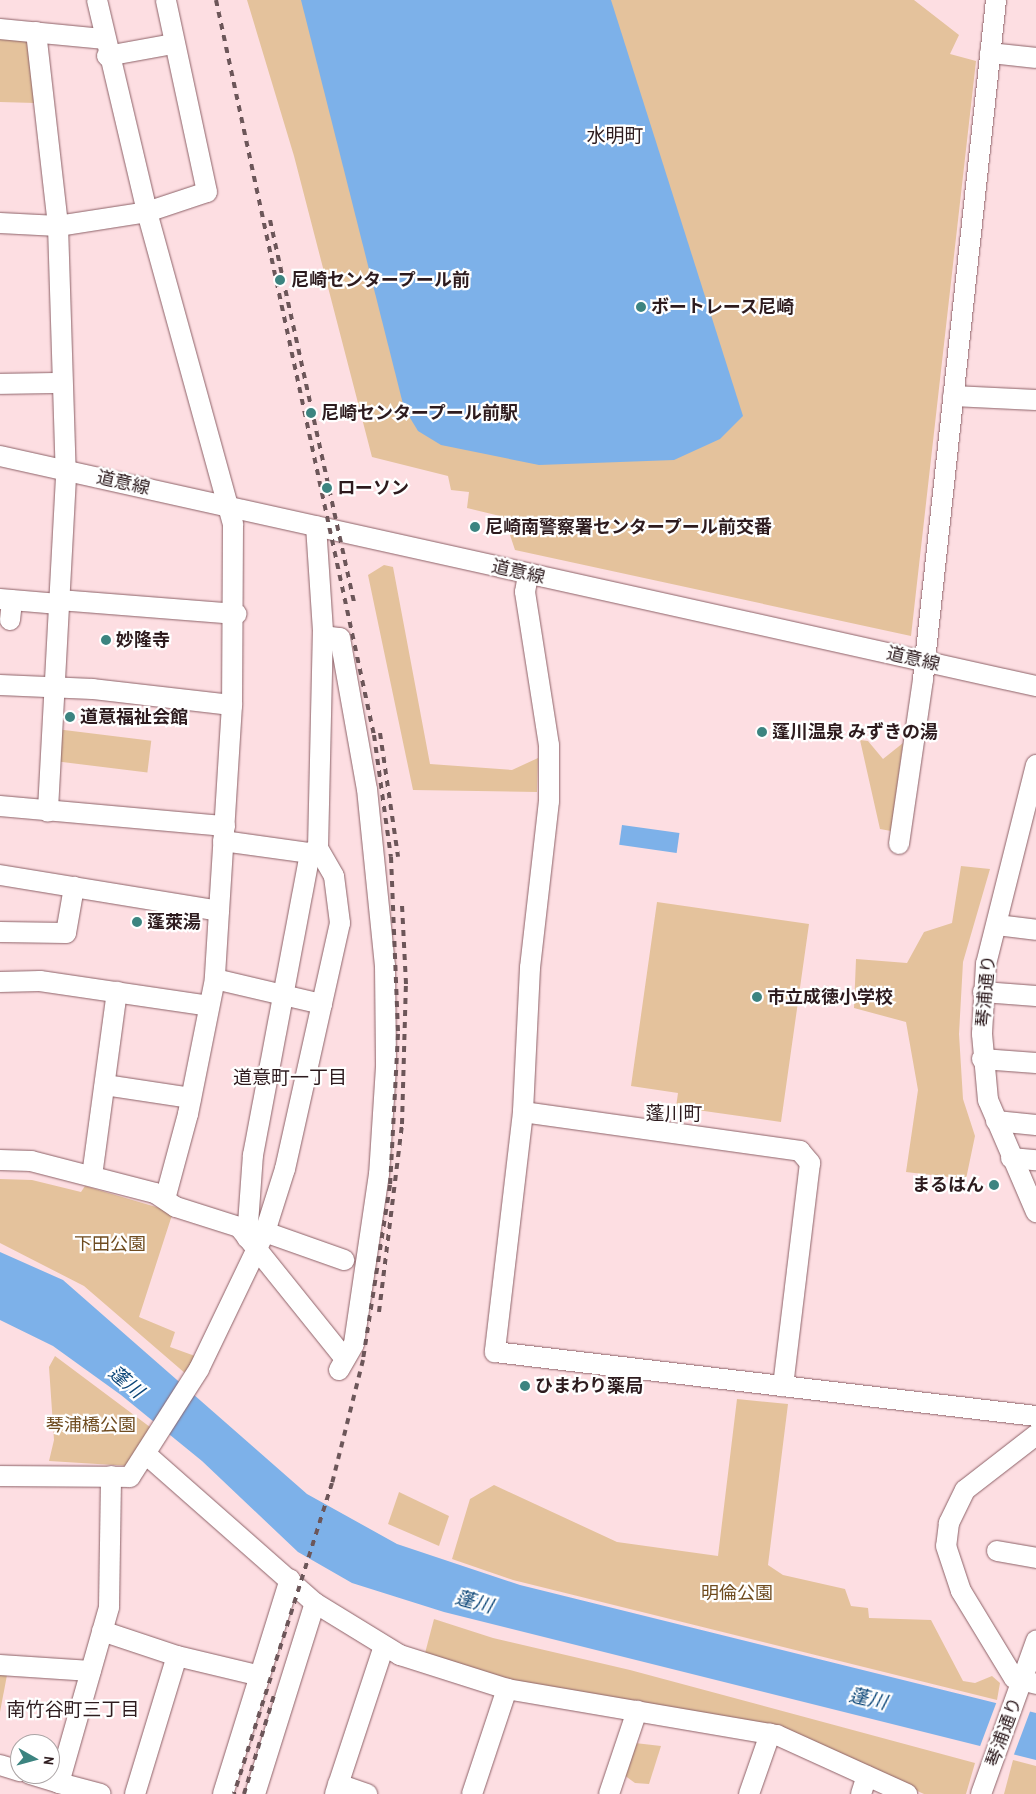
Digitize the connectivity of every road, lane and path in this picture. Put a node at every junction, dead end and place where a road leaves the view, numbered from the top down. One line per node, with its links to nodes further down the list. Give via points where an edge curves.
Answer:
1 (97, 0): 7 (street)
2 (166, 0): 6 (street)
3 (996, 0): 8 (street)
4 (0, 29): 5 (street)
5 (36, 32): 7 (street); 12 (street)
6 (174, 44): 7 (street); 10 (street, via 207,192)
7 (105, 48): 10 (street)
8 (990, 53): 9 (street); 15 (street)
9 (1036, 58)
10 (147, 212): 12 (street); 19 (street)
11 (0, 223): 12 (street)
12 (58, 226): 13 (street)
13 (60, 383): 14 (street); 18 (street)
14 (0, 384)
15 (953, 396): 16 (street); 27 (street)
16 (1036, 400)
17 (0, 456): 18 (street, 道意線)
18 (63, 470): 19 (street, 道意線); 23 (street)
19 (228, 508): 20 (street, 道意線); 24 (street)
20 (316, 526): 21 (street, 道意線); 26 (street)
21 (528, 575): 27 (street, 道意線); 57 (street, via 525,592 549,746 549,801 530,968)
22 (6, 599): 23 (street); 25 (street)
23 (59, 602): 24 (street); 30 (street)
24 (236, 614): 31 (street)
25 (10, 620)
26 (323, 636): 38 (street); 66 (street, via 340,638 368,788 385,966 386,1067 379,1174 354,1344 342,1365)
27 (924, 662): 29 (street, 道意線); 37 (street)
28 (0, 685): 30 (street)
29 (1036, 686)
30 (54, 687): 31 (street); 34 (street)
31 (232, 705): 36 (street)
32 (1036, 765): 35 (street, 琴浦通り)
33 (0, 806): 34 (street)
34 (48, 812): 36 (street)
35 (1029, 831): 42 (street, 琴浦通り)
36 (224, 834): 38 (street); 41 (street)
37 (899, 844)
38 (314, 851): 49 (street); 51 (street, via 334,876 340,923)
39 (0, 875): 40 (street)
40 (74, 887): 41 (street); 44 (street, via 66,933)
41 (219, 910): 45 (street)
42 (996, 925): 43 (street); 48 (street, 琴浦通り)
43 (1036, 930)
44 (0, 932)
45 (215, 979): 49 (street); 52 (street)
46 (0, 982): 47 (street, via 40,980)
47 (117, 992): 52 (street); 55 (street)
48 (983, 992): 50 (street); 53 (street, 琴浦通り)
49 (285, 995): 51 (street); 66 (street, via 253,1155)
50 (1036, 996)
51 (322, 1004): 66 (street, via 285,1169)
52 (209, 1006): 56 (street)
53 (982, 1059): 54 (street); 58 (street, 琴浦通り)
54 (1036, 1063)
55 (105, 1085): 56 (street); 63 (street)
56 (191, 1098): 64 (street)
57 (523, 1112): 68 (street, via 800,1151 810,1163); 68 (street, via 495,1352)
58 (996, 1121): 59 (street); 60 (street, 琴浦通り)
59 (1036, 1125)
60 (1012, 1158): 62 (street); 65 (street, 琴浦通り)
61 (0, 1160): 63 (street, via 31,1161)
62 (1036, 1160)
63 (92, 1176): 64 (street)
64 (165, 1199): 66 (street, via 176,1207 239,1227)
65 (1036, 1212)
66 (255, 1240): 67 (street); 71 (street, via 218,1333)
67 (344, 1260)
68 (783, 1386): 69 (street)
69 (1036, 1416)
70 (1036, 1435): 85 (street, via 965,1490 949,1523 946,1546 961,1591 1014,1678)
71 (147, 1455): 73 (street, via 130,1477); 76 (street)
72 (0, 1476): 73 (street)
73 (111, 1476): 78 (street, via 109,1607)
74 (996, 1551): 75 (street)
75 (1036, 1558)
76 (290, 1579): 77 (street); 84 (street)
77 (315, 1603): 80 (street); 96 (street)
78 (102, 1631): 81 (street); 83 (street)
79 (1036, 1640): 85 (street, 琴浦通り)
80 (384, 1646): 86 (street, via 444,1670); 92 (street)
81 (177, 1656): 84 (street); 94 (street)
82 (0, 1664): 83 (street)
83 (91, 1671): 89 (street)
84 (260, 1676): 95 (street)
85 (1026, 1686): 102 (street, 琴浦通り)
86 (507, 1689): 87 (street); 98 (street)
87 (637, 1711): 88 (street); 99 (street)
88 (770, 1734): 91 (street); 100 (street)
89 (60, 1779)
90 (60, 1782): 93 (street)
91 (864, 1785): 101 (street)
92 (336, 1789): 97 (street)
93 (101, 1794)
94 (135, 1794)
95 (222, 1794)
96 (256, 1794)
97 (367, 1794)
98 (472, 1794)
99 (609, 1794)
100 (749, 1794)
101 (907, 1794)
102 (981, 1794)

